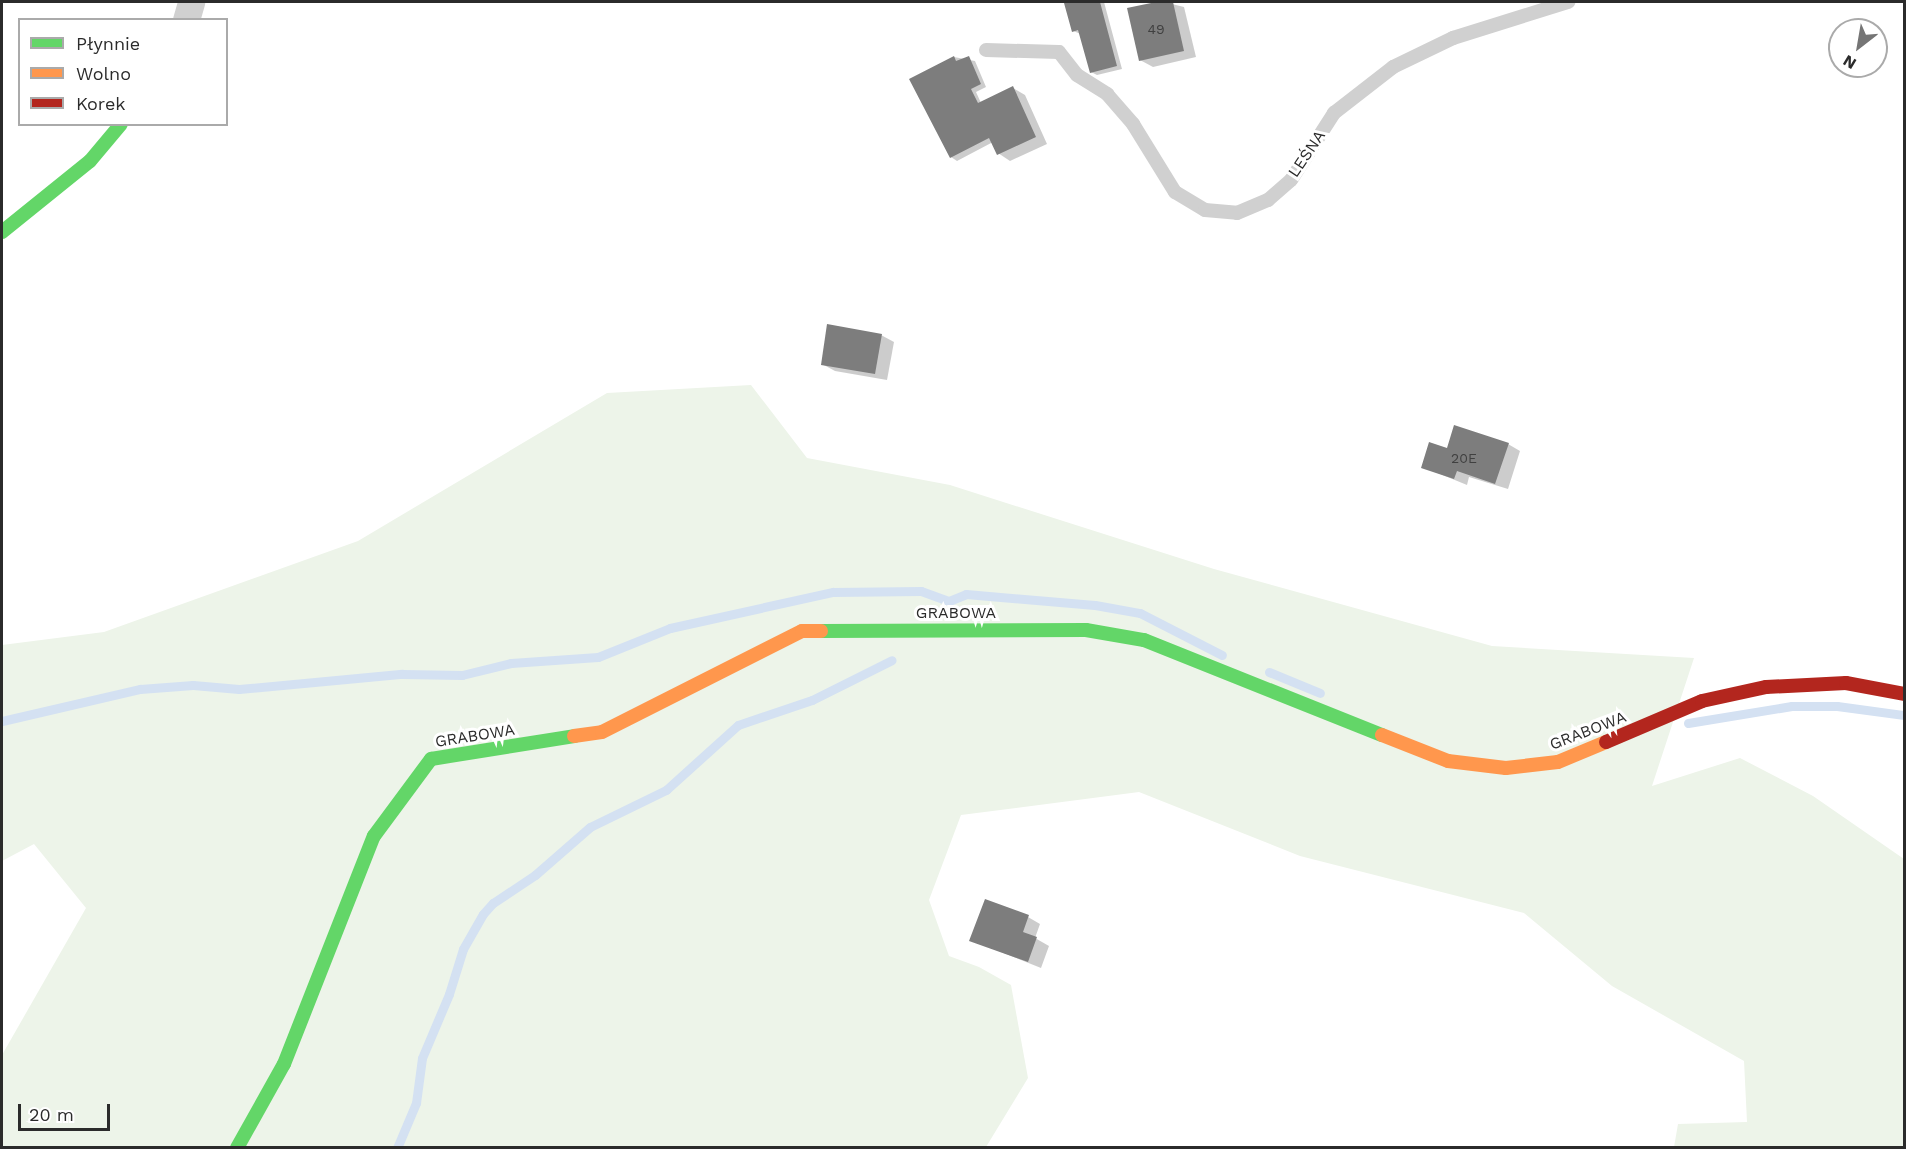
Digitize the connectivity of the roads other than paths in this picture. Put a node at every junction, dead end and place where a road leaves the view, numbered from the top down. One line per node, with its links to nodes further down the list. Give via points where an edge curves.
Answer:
1 (191, 2): 3 (street)
2 (1568, 2): 4 (lane, LEŚNA, via 1453,38 1393,67 1334,112 1291,180 1268,200 1237,213 1205,210 1175,192 1133,124 1107,94 1077,75 1059,52)
3 (187, 18)
4 (986, 50)
5 (119, 126): 6 (street, via 90,161)
6 (2, 232)
7 (1905, 694): 8 (street, GRABOWA, via 1846,683 1766,687 1702,702 1558,762 1506,768 1448,761 1144,640 1086,630 802,631 602,732 431,759 374,836 284,1064)
8 (237, 1148)

